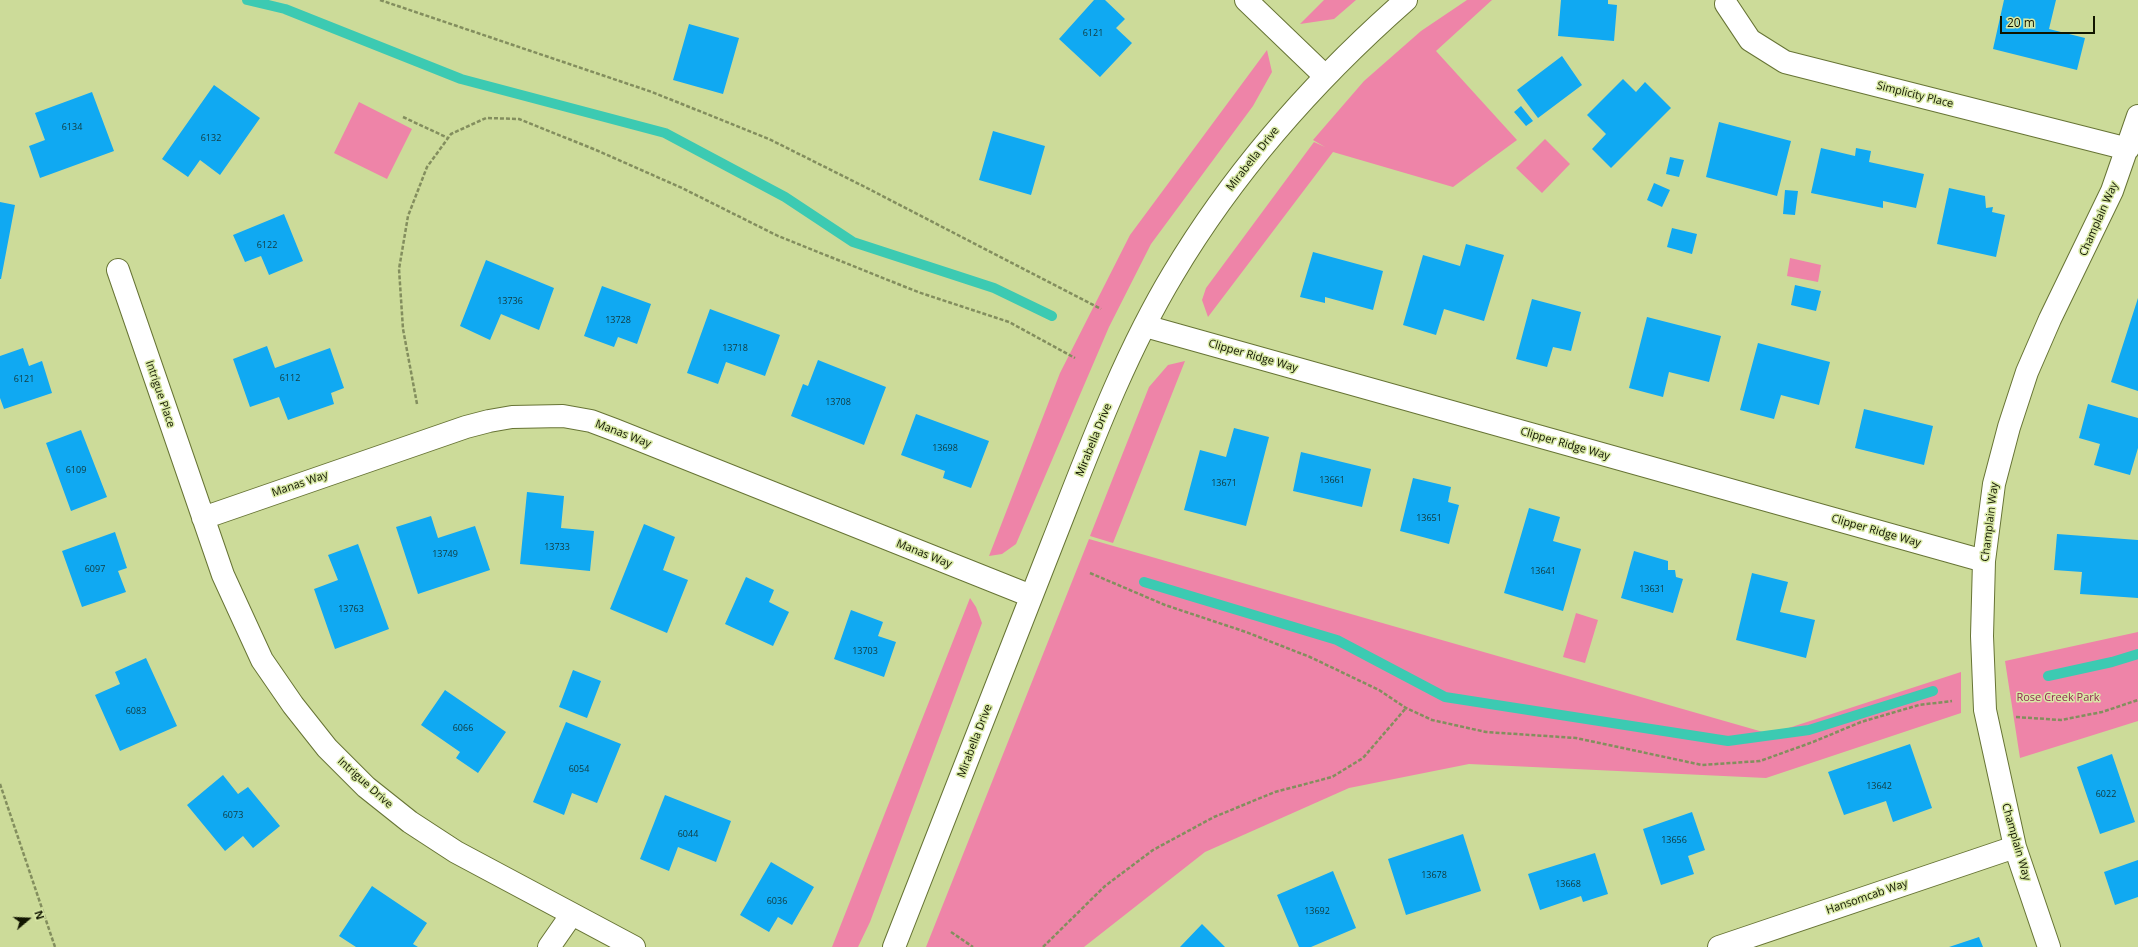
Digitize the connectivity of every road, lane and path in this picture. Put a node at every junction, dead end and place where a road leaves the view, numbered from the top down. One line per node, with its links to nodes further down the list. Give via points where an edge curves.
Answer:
1 (380, 0): 11 (path, via 652,92 769,139)
2 (1246, 0): 5 (street)
3 (1406, 0): 5 (street, Mirabella Drive)
4 (1726, 4): 9 (street, Simplicity Place, via 1750,40 1785,62)
5 (1325, 76): 12 (street, Mirabella Drive, via 1232,185 1171,276)
6 (2138, 116): 9 (street, Champlain Way)
7 (403, 117): 8 (path)
8 (448, 138): 13 (path, via 451,134 486,118 519,119 682,188 778,236 918,292 1009,322); 14 (path, via 427,167 408,216 399,269 403,329)
9 (2128, 149): 16 (street, Champlain Way, via 2112,191 2027,372 1994,484)
10 (118, 270): 15 (street, Intrigue Place)
11 (1101, 309)
12 (1145, 326): 16 (street, Clipper Ridge Way); 18 (street, Mirabella Drive, via 1117,381)
13 (1075, 358)
14 (417, 404)
15 (202, 518): 18 (street, Manas Way, via 466,427 512,417 563,416 591,421 615,430); 25 (street, Intrigue Drive, via 223,575 262,660 327,748 366,787 410,822 456,852)
16 (1984, 561): 24 (street, Champlain Way, via 1982,636 1986,710)
17 (1090, 573): 21 (path, via 1165,605 1310,657 1379,690)
18 (1031, 596): 30 (street, Mirabella Drive)
19 (2138, 700): 22 (path, via 2102,712 2060,720)
20 (1952, 701): 21 (path, via 1919,705 1861,722 1760,761 1702,765 1576,738 1486,732 1432,720)
21 (1406, 708): 32 (path, via 1362,758 1332,777 1275,792 1214,817 1153,850 1105,886)
22 (2011, 717)
23 (0, 784): 27 (path)
24 (2015, 847): 33 (street, Hansomcab Way); 34 (street, Champlain Way)
25 (572, 914): 28 (street); 29 (street, Intrigue Drive)
26 (951, 932): 31 (path)
27 (55, 947)
28 (549, 947)
29 (634, 947)
30 (894, 947)
31 (973, 947)
32 (1043, 947)
33 (1718, 947)
34 (2049, 947)

